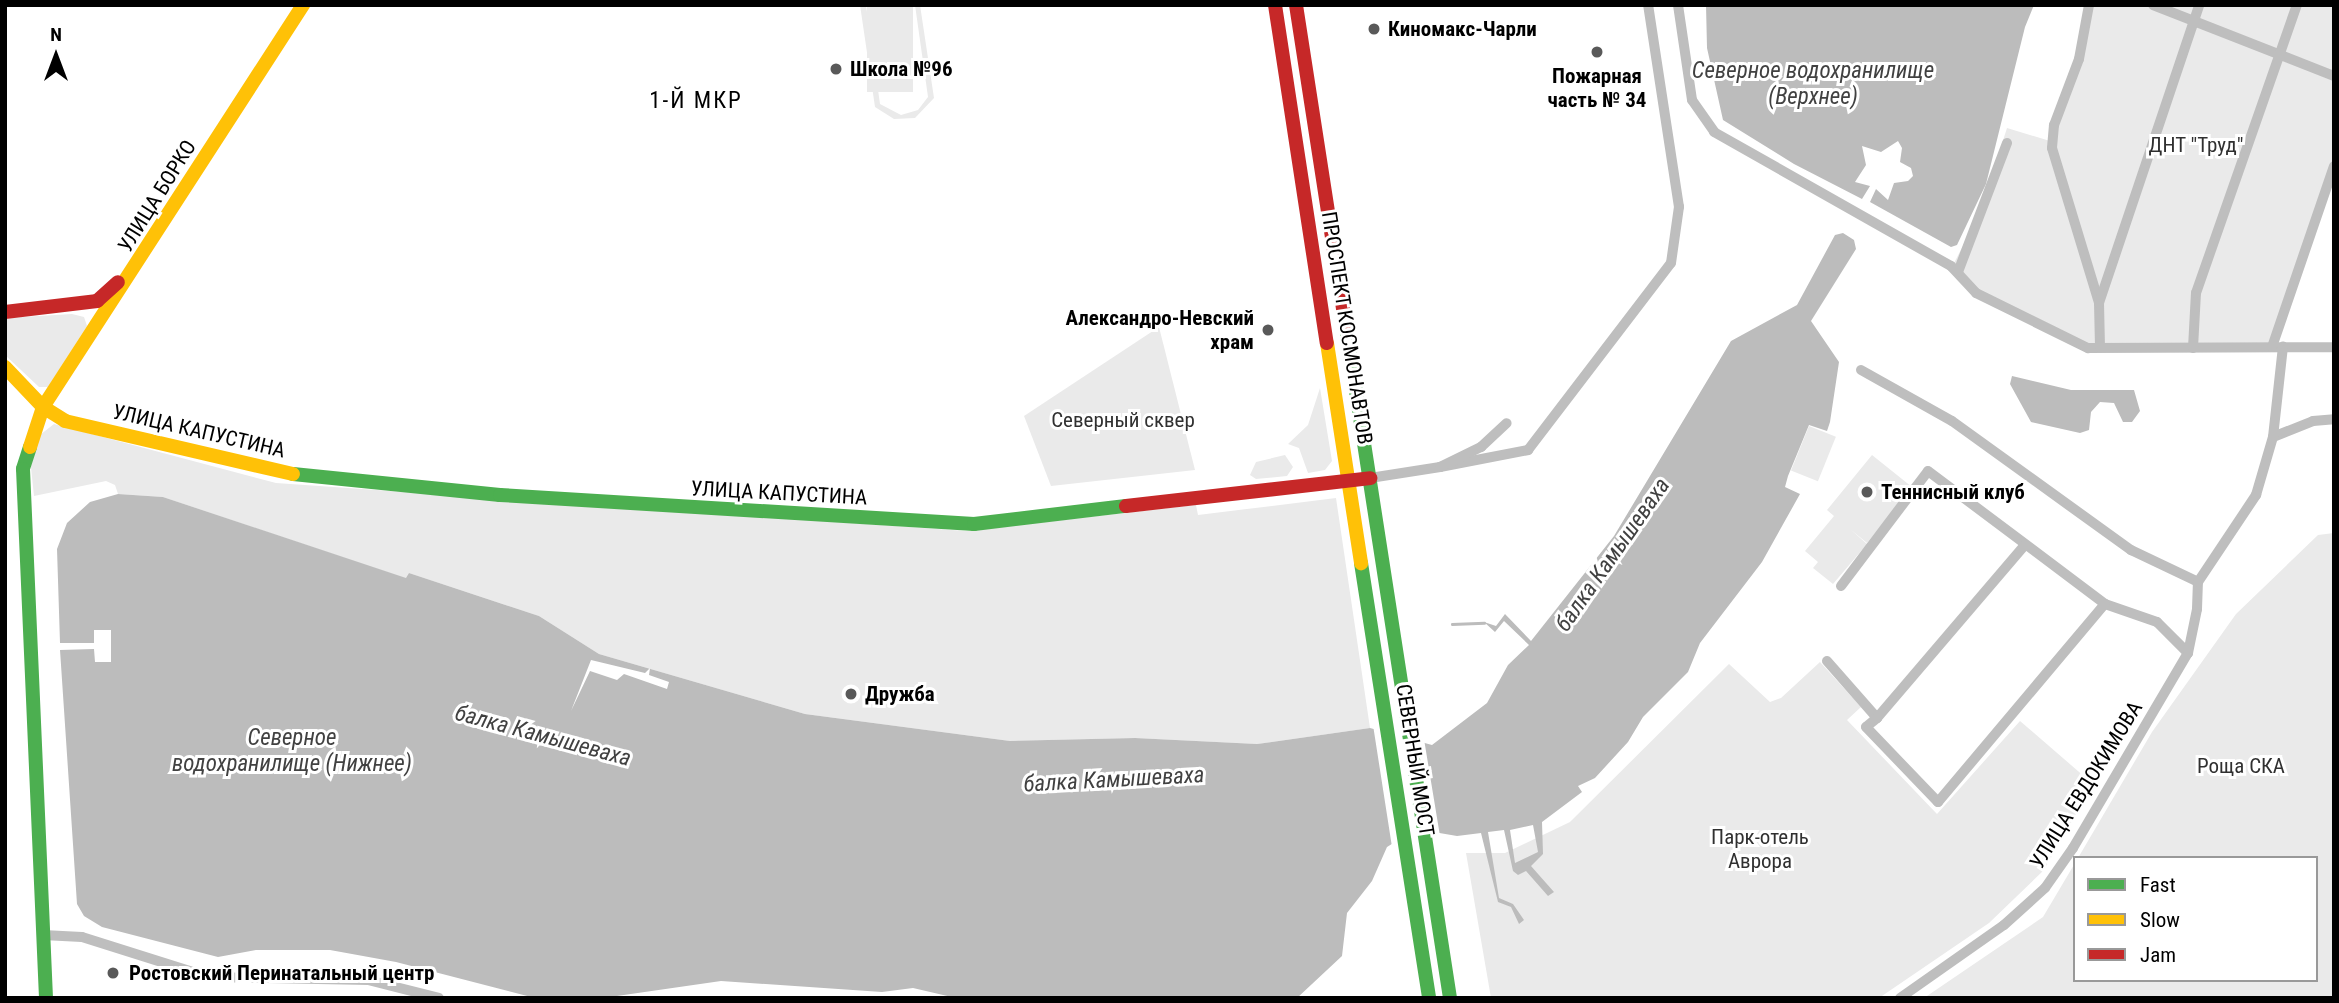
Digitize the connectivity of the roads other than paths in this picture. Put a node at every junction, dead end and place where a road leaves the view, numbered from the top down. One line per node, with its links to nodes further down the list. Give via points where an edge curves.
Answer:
1 (295, 5): 18 (main road, УЛИЦА БОРКО, via 111,290 97,301)
2 (303, 5): 20 (main road, УЛИЦА БОРКО)
3 (1275, 5): 35 (main road, ПРОСПЕКТ КОСМОНАВТОВ)
4 (1296, 5): 34 (main road, ПРОСПЕКТ КОСМОНАВТОВ)
5 (1648, 5): 33 (street, via 1679,208 1671,263 1528,450)
6 (1678, 5): 16 (street, via 1692,100 1714,132)
7 (2089, 5): 17 (street, via 2079,59 2054,125 2052,148)
8 (2153, 5): 11 (street)
9 (2199, 5): 11 (street)
10 (2297, 5): 12 (street)
11 (2194, 20): 12 (street); 17 (street)
12 (2279, 54): 13 (street); 24 (street, via 2196,293)
13 (2334, 76)
14 (2007, 143): 16 (street)
15 (2334, 166): 22 (street, УЛИЦА ЕВДОКИМОВА)
16 (1958, 272): 21 (street, via 1976,293 2088,348)
17 (2099, 303): 21 (street)
18 (74, 305): 19 (main road); 20 (main road, via 90,315)
19 (5, 312)
20 (94, 331): 27 (main road, УЛИЦА БОРКО)
21 (2100, 347): 24 (street)
22 (2278, 347): 23 (street); 24 (street); 32 (street, УЛИЦА ЕВДОКИМОВА)
23 (2334, 347)
24 (2193, 348)
25 (5, 367): 28 (main road, УЛИЦА КАПУСТИНА)
26 (1861, 370): 37 (street, via 1952,421 2131,550)
27 (58, 389): 28 (main road, УЛИЦА БОРКО); 30 (main road, via 56,407)
28 (43, 407): 30 (main road, УЛИЦА КАПУСТИНА); 45 (main road, via 23,469 21,495)
29 (2334, 419): 32 (street, via 2312,421)
30 (65, 421): 35 (main road, УЛИЦА КАПУСТИНА, via 234,465 289,474 500,495 914,522 974,524)
31 (1507, 424): 33 (street, УЛИЦА КАПУСТИНА, via 1481,447)
32 (2273, 437): 37 (street, УЛИЦА ЕВДОКИМОВА, via 2256,495)
33 (1440, 467): 34 (street, УЛИЦА КАПУСТИНА)
34 (1370, 478): 35 (main road, УЛИЦА КАПУСТИНА); 41 (main road, ПРОСПЕКТ КОСМОНАВТОВ)
35 (1349, 480): 42 (main road, ПРОСПЕКТ КОСМОНАВТОВ)
36 (2024, 547): 38 (street, via 1928,471); 39 (street); 44 (street)
37 (2198, 582): 40 (street, УЛИЦА ЕВДОКИМОВА)
38 (1841, 586)
39 (2105, 604): 40 (street, via 2157,622); 44 (street, via 1938,802 1866,727)
40 (2188, 653): 50 (street, УЛИЦА ЕВДОКИМОВА, via 2045,888 2004,925)
41 (1398, 654): 49 (main road, СЕВЕРНЫЙ МОСТ)
42 (1377, 658): 48 (main road, СЕВЕРНЫЙ МОСТ)
43 (1827, 661): 44 (street)
44 (1877, 718)
45 (43, 935): 46 (main road); 47 (street, via 82,937 209,977 368,979)
46 (46, 998)
47 (439, 998)
48 (1429, 998)
49 (1450, 998)
50 (1900, 998)

